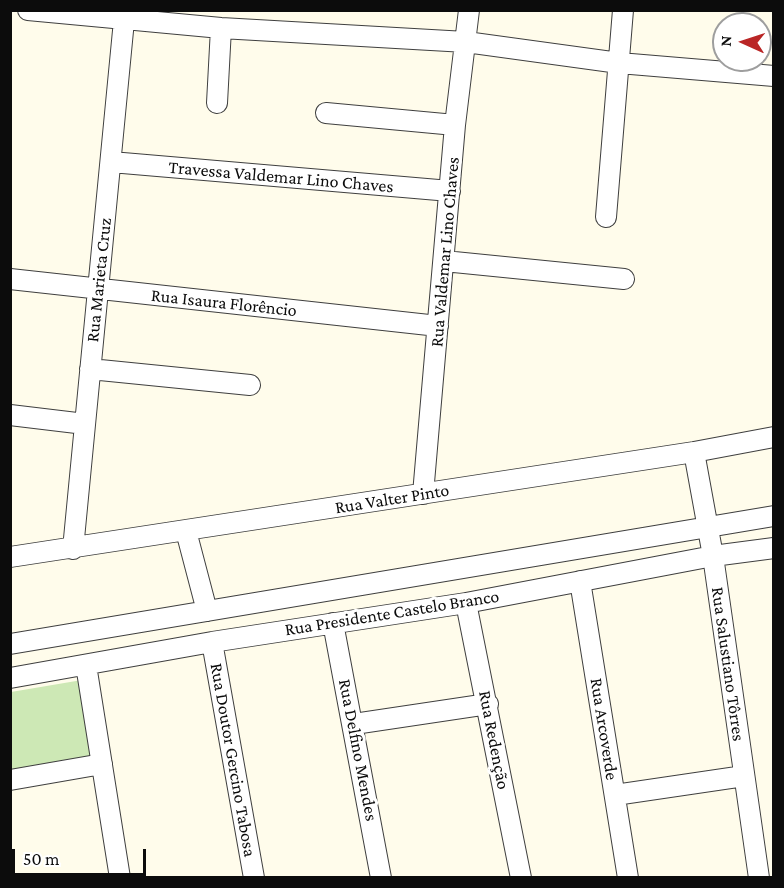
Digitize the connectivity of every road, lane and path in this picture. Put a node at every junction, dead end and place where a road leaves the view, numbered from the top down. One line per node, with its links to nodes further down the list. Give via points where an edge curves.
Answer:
1 (28, 10): 4 (street)
2 (469, 10): 6 (street, Rua Valdemar Lino Chaves)
3 (623, 10): 7 (street)
4 (124, 15): 5 (street); 12 (street, Rua Marieta Cruz)
5 (221, 28): 6 (street); 9 (street)
6 (466, 42): 7 (street); 11 (street, Rua Valdemar Lino Chaves)
7 (619, 63): 8 (street); 14 (street)
8 (774, 76)
9 (218, 103)
10 (326, 112): 11 (street)
11 (455, 124): 13 (street, Rua Valdemar Lino Chaves)
12 (111, 162): 13 (street, Travessa Valdemar Lino Chaves); 18 (street, Rua Marieta Cruz)
13 (450, 191): 15 (street, Rua Valdemar Lino Chaves)
14 (606, 217)
15 (444, 261): 17 (street); 19 (street, Rua Valdemar Lino Chaves)
16 (10, 279): 18 (street, Rua Isaura Florêncio)
17 (624, 279)
18 (97, 289): 19 (street, Rua Isaura Florêncio); 20 (street, Rua Marieta Cruz)
19 (438, 326): 26 (street, Rua Valdemar Lino Chaves)
20 (90, 369): 21 (street); 23 (street, Rua Marieta Cruz)
21 (250, 386)
22 (10, 415): 23 (street)
23 (85, 423): 31 (street, Rua Marieta Cruz)
24 (774, 437): 25 (street, Rua Valter Pinto)
25 (693, 452): 26 (street, Rua Valter Pinto); 28 (street, Rua Salustiano Tôrres)
26 (423, 494): 29 (street, Rua Valter Pinto)
27 (774, 516): 28 (street, Rua Presidente Castelo Branco)
28 (707, 527): 32 (street, Rua Salustiano Tôrres); 36 (street, Rua Presidente Castelo Branco)
29 (186, 531): 31 (street, Rua Valter Pinto); 36 (street)
30 (774, 548): 32 (street, Rua Presidente Castelo Branco)
31 (73, 549): 33 (street, Rua Valter Pinto)
32 (713, 556): 34 (street, Rua Presidente Castelo Branco); 47 (street, Rua Salustiano Tôrres)
33 (10, 558)
34 (580, 581): 35 (street, Rua Presidente Castelo Branco); 49 (street, Rua Arcoverde)
35 (466, 603): 38 (street, Rua Presidente Castelo Branco); 44 (street, Rua Redenção)
36 (207, 611): 37 (street, Rua Presidente Castelo Branco)
37 (146, 621): 40 (street, Rua Presidente Castelo Branco); 41 (street)
38 (333, 623): 39 (street, Rua Presidente Castelo Branco); 45 (street, Rua Delfino Mendes)
39 (212, 642): 41 (street, Rua Presidente Castelo Branco); 51 (street, Rua Doutor Gercino Tabosa)
40 (10, 644)
41 (151, 653): 42 (street, Rua Presidente Castelo Branco)
42 (86, 665): 43 (street, Rua Presidente Castelo Branco); 46 (street)
43 (10, 678)
44 (488, 704): 45 (street); 53 (street, Rua Redenção)
45 (354, 724): 52 (street, Rua Delfino Mendes)
46 (102, 764): 48 (street); 50 (street)
47 (744, 776): 49 (street); 55 (street, Rua Salustiano Tôrres)
48 (10, 780)
49 (615, 795): 54 (street, Rua Arcoverde)
50 (120, 878)
51 (254, 878)
52 (381, 878)
53 (521, 878)
54 (628, 878)
55 (759, 878)

